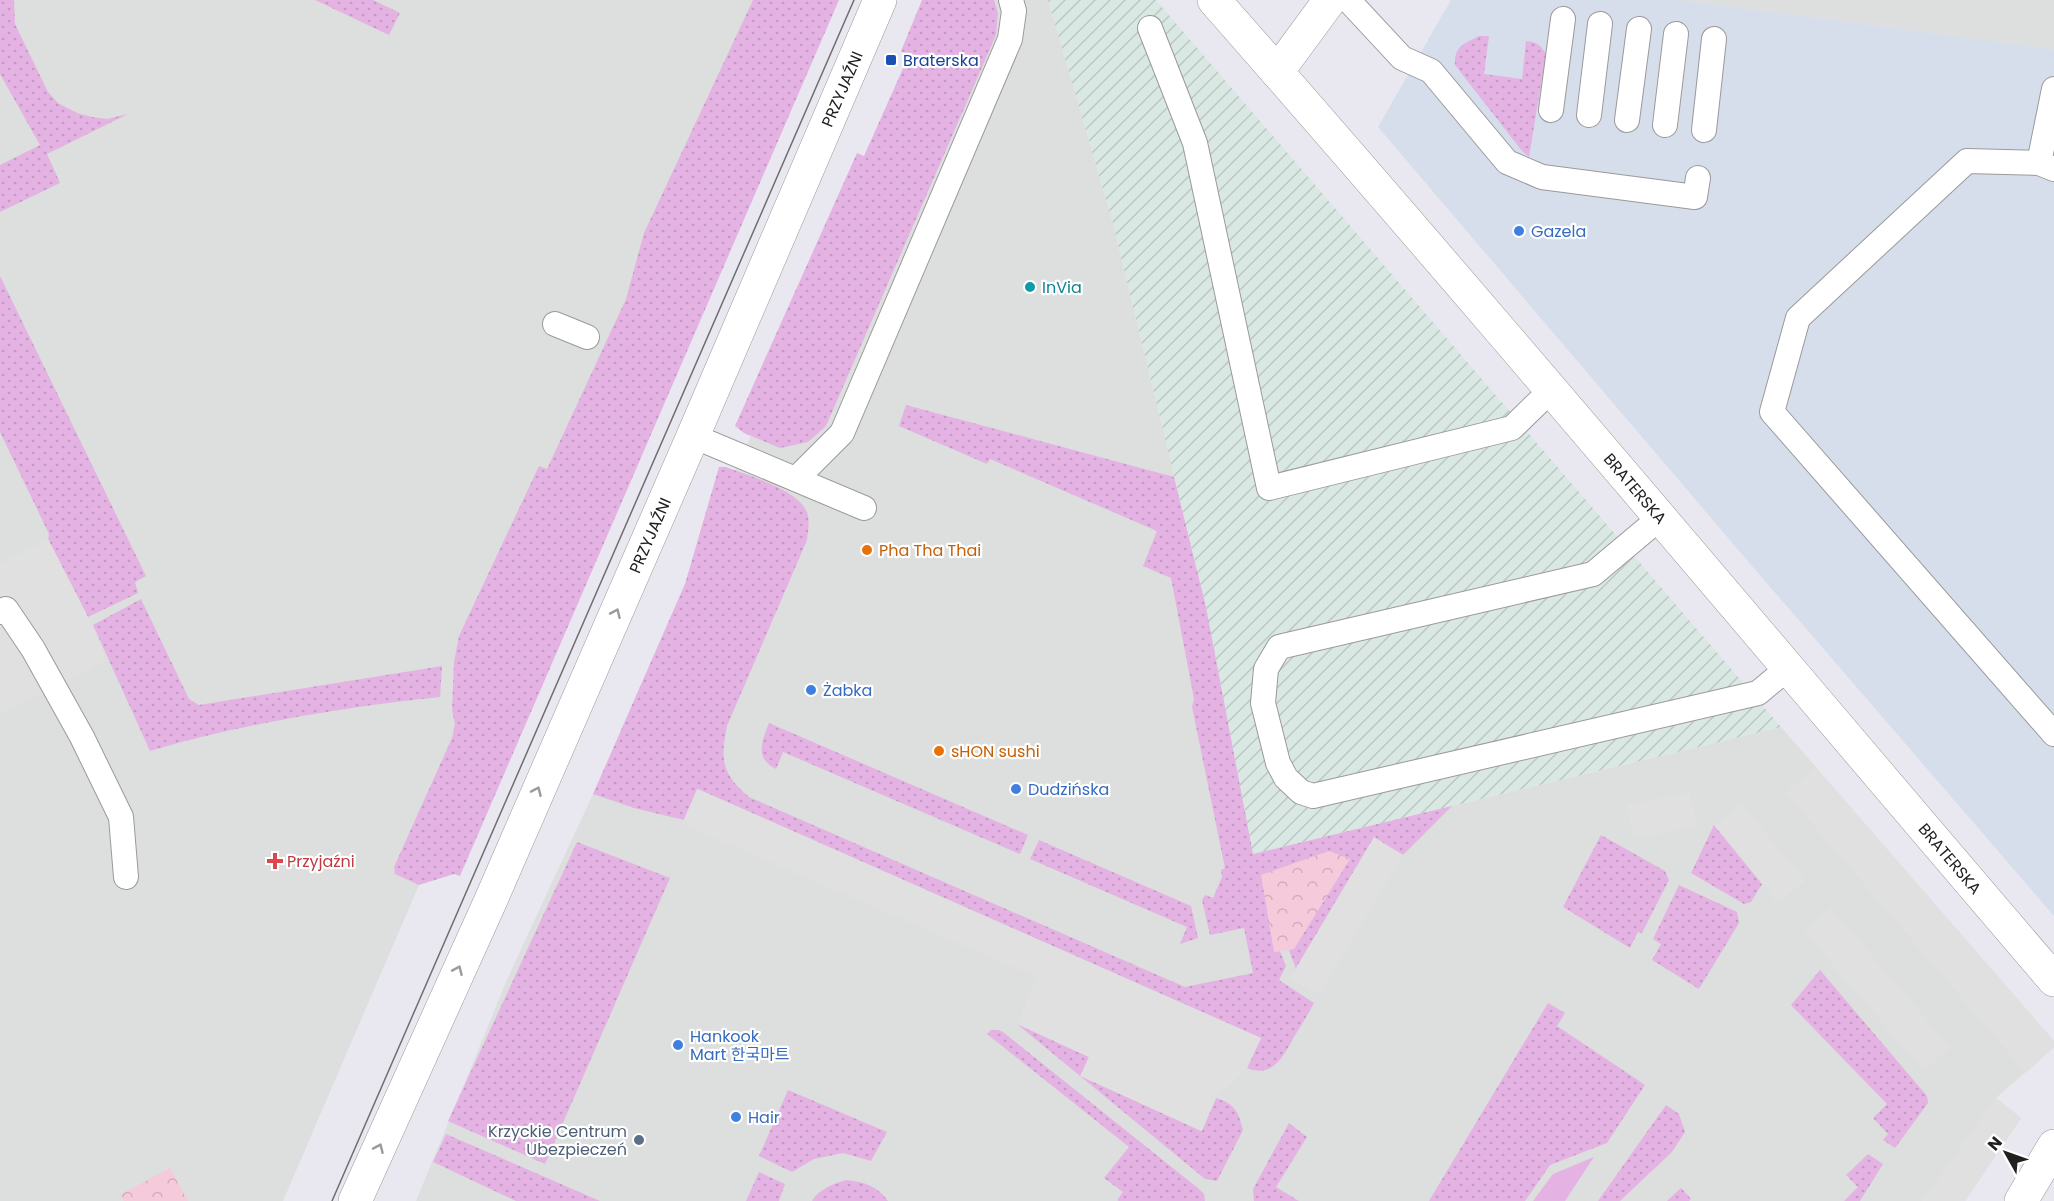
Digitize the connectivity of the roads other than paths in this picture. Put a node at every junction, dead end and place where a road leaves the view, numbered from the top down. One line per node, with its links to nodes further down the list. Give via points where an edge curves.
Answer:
1 (880, 0): 24 (street, PRZYJAŹNI)
2 (1011, 0): 25 (lane, via 1014,12 1010,39 842,433)
3 (1214, 0): 12 (street, BRATERSKA)
4 (1330, 0): 12 (street)
5 (1348, 0): 20 (lane, via 1402,58 1431,71 1507,162 1658,183 1695,197)
6 (1563, 19): 14 (lane)
7 (1600, 24): 15 (lane)
8 (1150, 28): 23 (lane, via 1195,143 1269,488 1512,428)
9 (1639, 29): 16 (lane)
10 (1676, 34): 17 (lane)
11 (1714, 39): 18 (lane)
12 (1277, 72): 23 (street, BRATERSKA)
13 (2054, 89): 19 (lane)
14 (1551, 110)
15 (1589, 115)
16 (1627, 120)
17 (1665, 125)
18 (1704, 130)
19 (2047, 166): 30 (lane, via 1967,161 1798,318 1772,412)
20 (1698, 178)
21 (555, 324): 22 (lane)
22 (587, 337)
23 (1551, 390): 27 (street, BRATERSKA)
24 (693, 436): 25 (lane); 34 (street, PRZYJAŹNI, one-way to 24)
25 (796, 479): 26 (lane)
26 (864, 508)
27 (1661, 517): 29 (street, BRATERSKA); 29 (lane, via 1593,574 1279,648 1266,669 1263,703 1278,764 1286,778 1301,792 1313,796 1758,693)
28 (0, 612): 31 (lane, via 6,609 33,649 121,817)
29 (1788, 669): 32 (street, BRATERSKA)
30 (2054, 734)
31 (126, 877)
32 (2054, 980)
33 (2054, 1146): 35 (street)
34 (355, 1201)
35 (2021, 1201)

